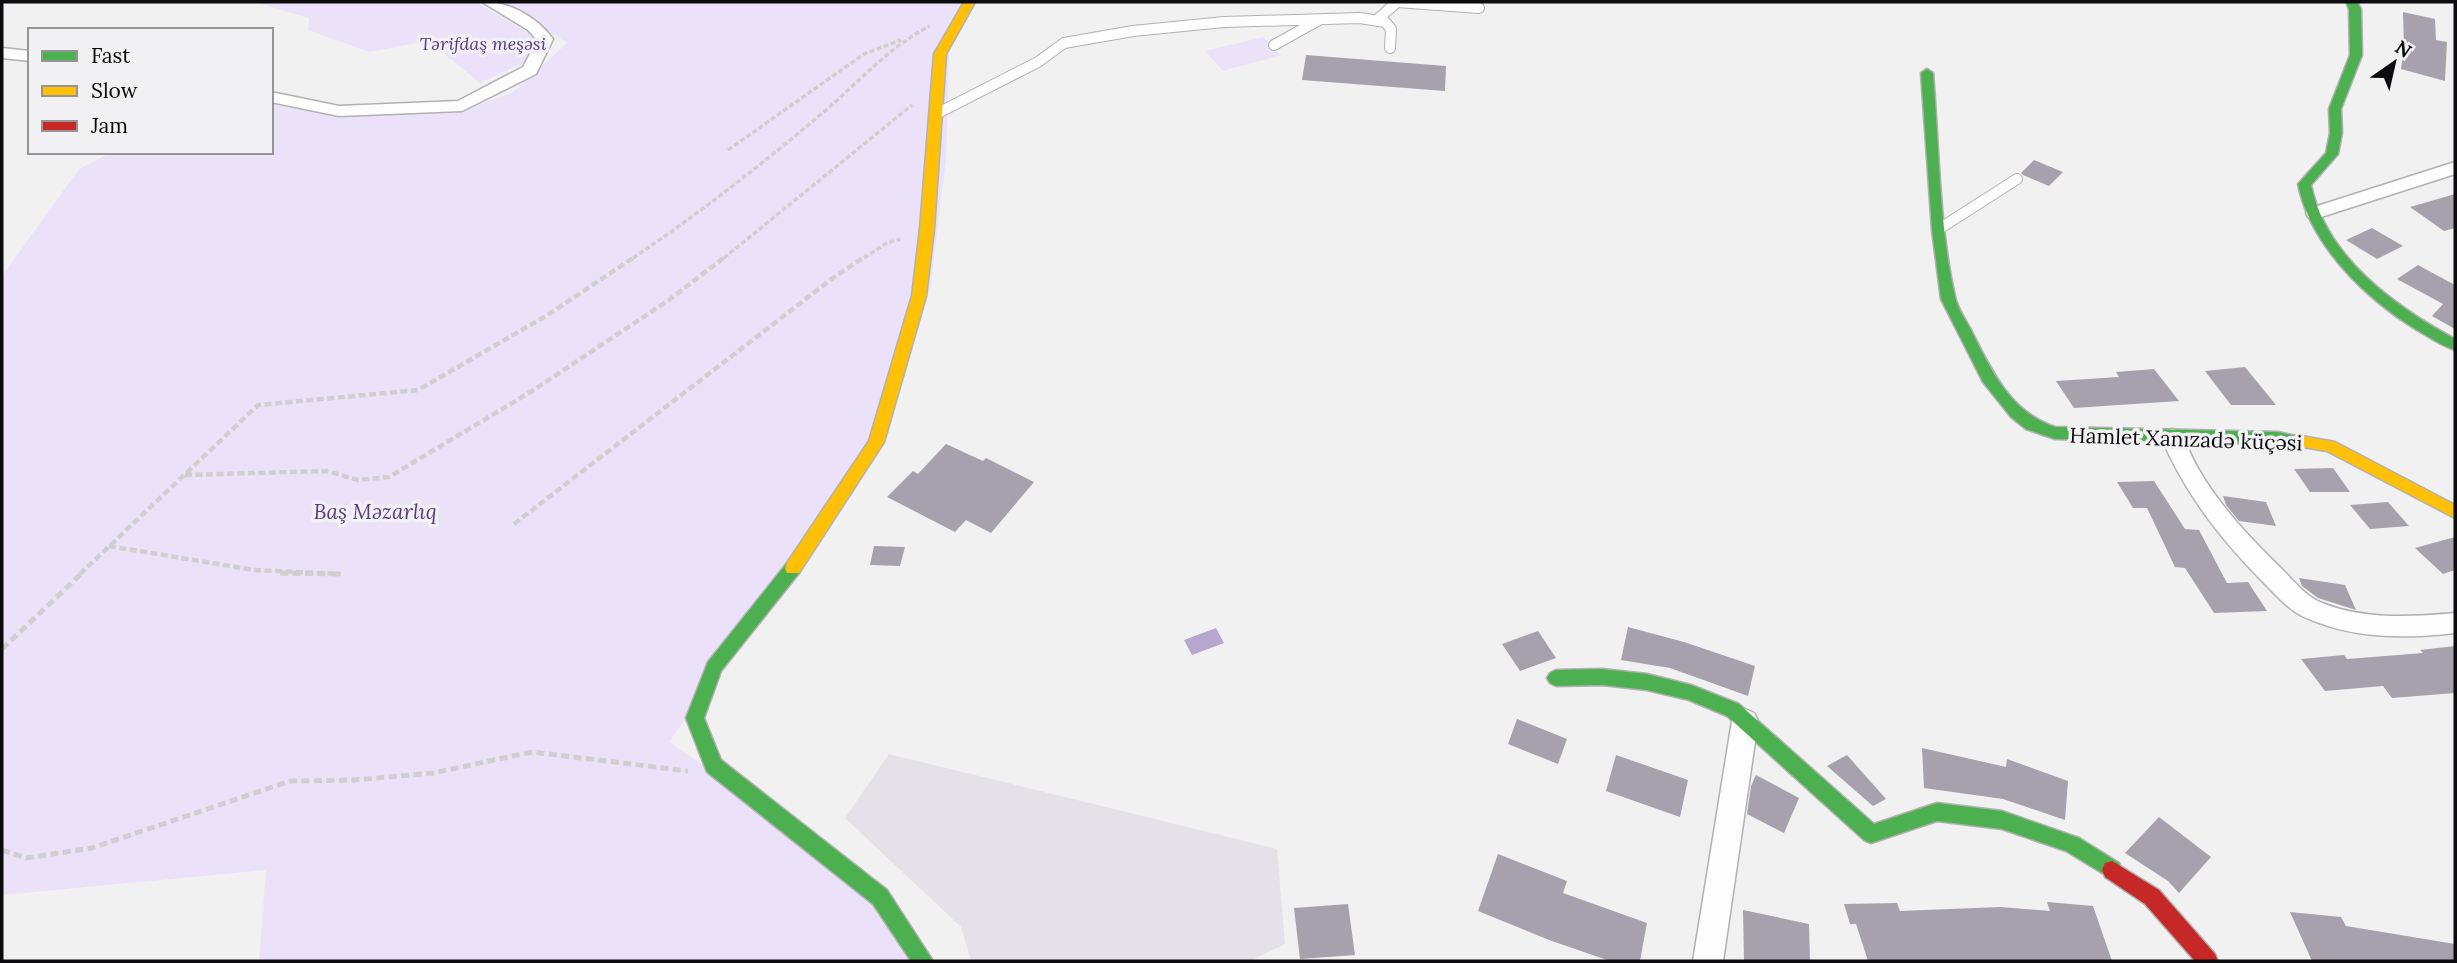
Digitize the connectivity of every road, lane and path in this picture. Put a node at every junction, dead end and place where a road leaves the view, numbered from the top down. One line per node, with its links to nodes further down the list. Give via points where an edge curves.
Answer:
1 (489, 2): 14 (street, via 534,27 545,39 530,70 462,106 340,111)
2 (2352, 2): 19 (street, via 2356,55 2335,109 2332,154 2304,184 2305,198)
3 (967, 5): 7 (path); 13 (street, via 940,54)
4 (1479, 8): 6 (lane, via 1397,2)
5 (1322, 19): 6 (lane); 8 (lane); 15 (lane, via 1224,22 1064,43 1038,62)
6 (1378, 19): 9 (lane, via 1391,29)
7 (905, 38): 16 (path, via 864,54); 24 (path, via 825,111 670,234 546,316 418,390 258,405)
8 (1274, 45)
9 (1390, 48)
10 (2, 53): 11 (street)
11 (28, 56)
12 (1927, 73): 21 (street, Hamlet Xanızadə küçəsi)
13 (938, 86): 15 (street); 24 (path, via 669,300 533,391 389,477 366,482 327,471)
14 (273, 97)
15 (936, 114): 20 (street)
16 (728, 150)
17 (2455, 168): 19 (street)
18 (2017, 178): 21 (lane)
19 (2315, 214): 22 (street, via 2332,247 2371,286 2399,312)
20 (927, 229): 26 (path, via 885,244 833,278); 33 (street, via 919,296 876,442 803,556 714,667 695,718)
21 (1939, 230): 23 (street, Hamlet Xanızadə küçəsi, via 1948,299 1987,378 2016,413 2031,425 2055,433)
22 (2455, 345)
23 (2172, 437): 25 (street, Hamlet Xanızadə küçəsi, via 2278,438 2330,446); 29 (street, via 2202,498 2309,608 2350,622 2393,629)
24 (183, 475): 27 (path)
25 (2455, 512)
26 (514, 524)
27 (108, 546): 28 (path, via 302,576); 30 (path)
28 (341, 573)
29 (2455, 624)
30 (2, 649)
31 (1556, 678): 32 (street, via 1599,675 1678,688 1711,698)
32 (1745, 721): 36 (street); 37 (street, via 1871,834 1937,812 2002,820 2072,844 2152,897)
33 (714, 765): 34 (path, via 680,772 532,752 433,773 290,781 92,848 26,858); 35 (street, via 880,897)
34 (2, 850)
35 (923, 961)
36 (1708, 961)
37 (2208, 961)

